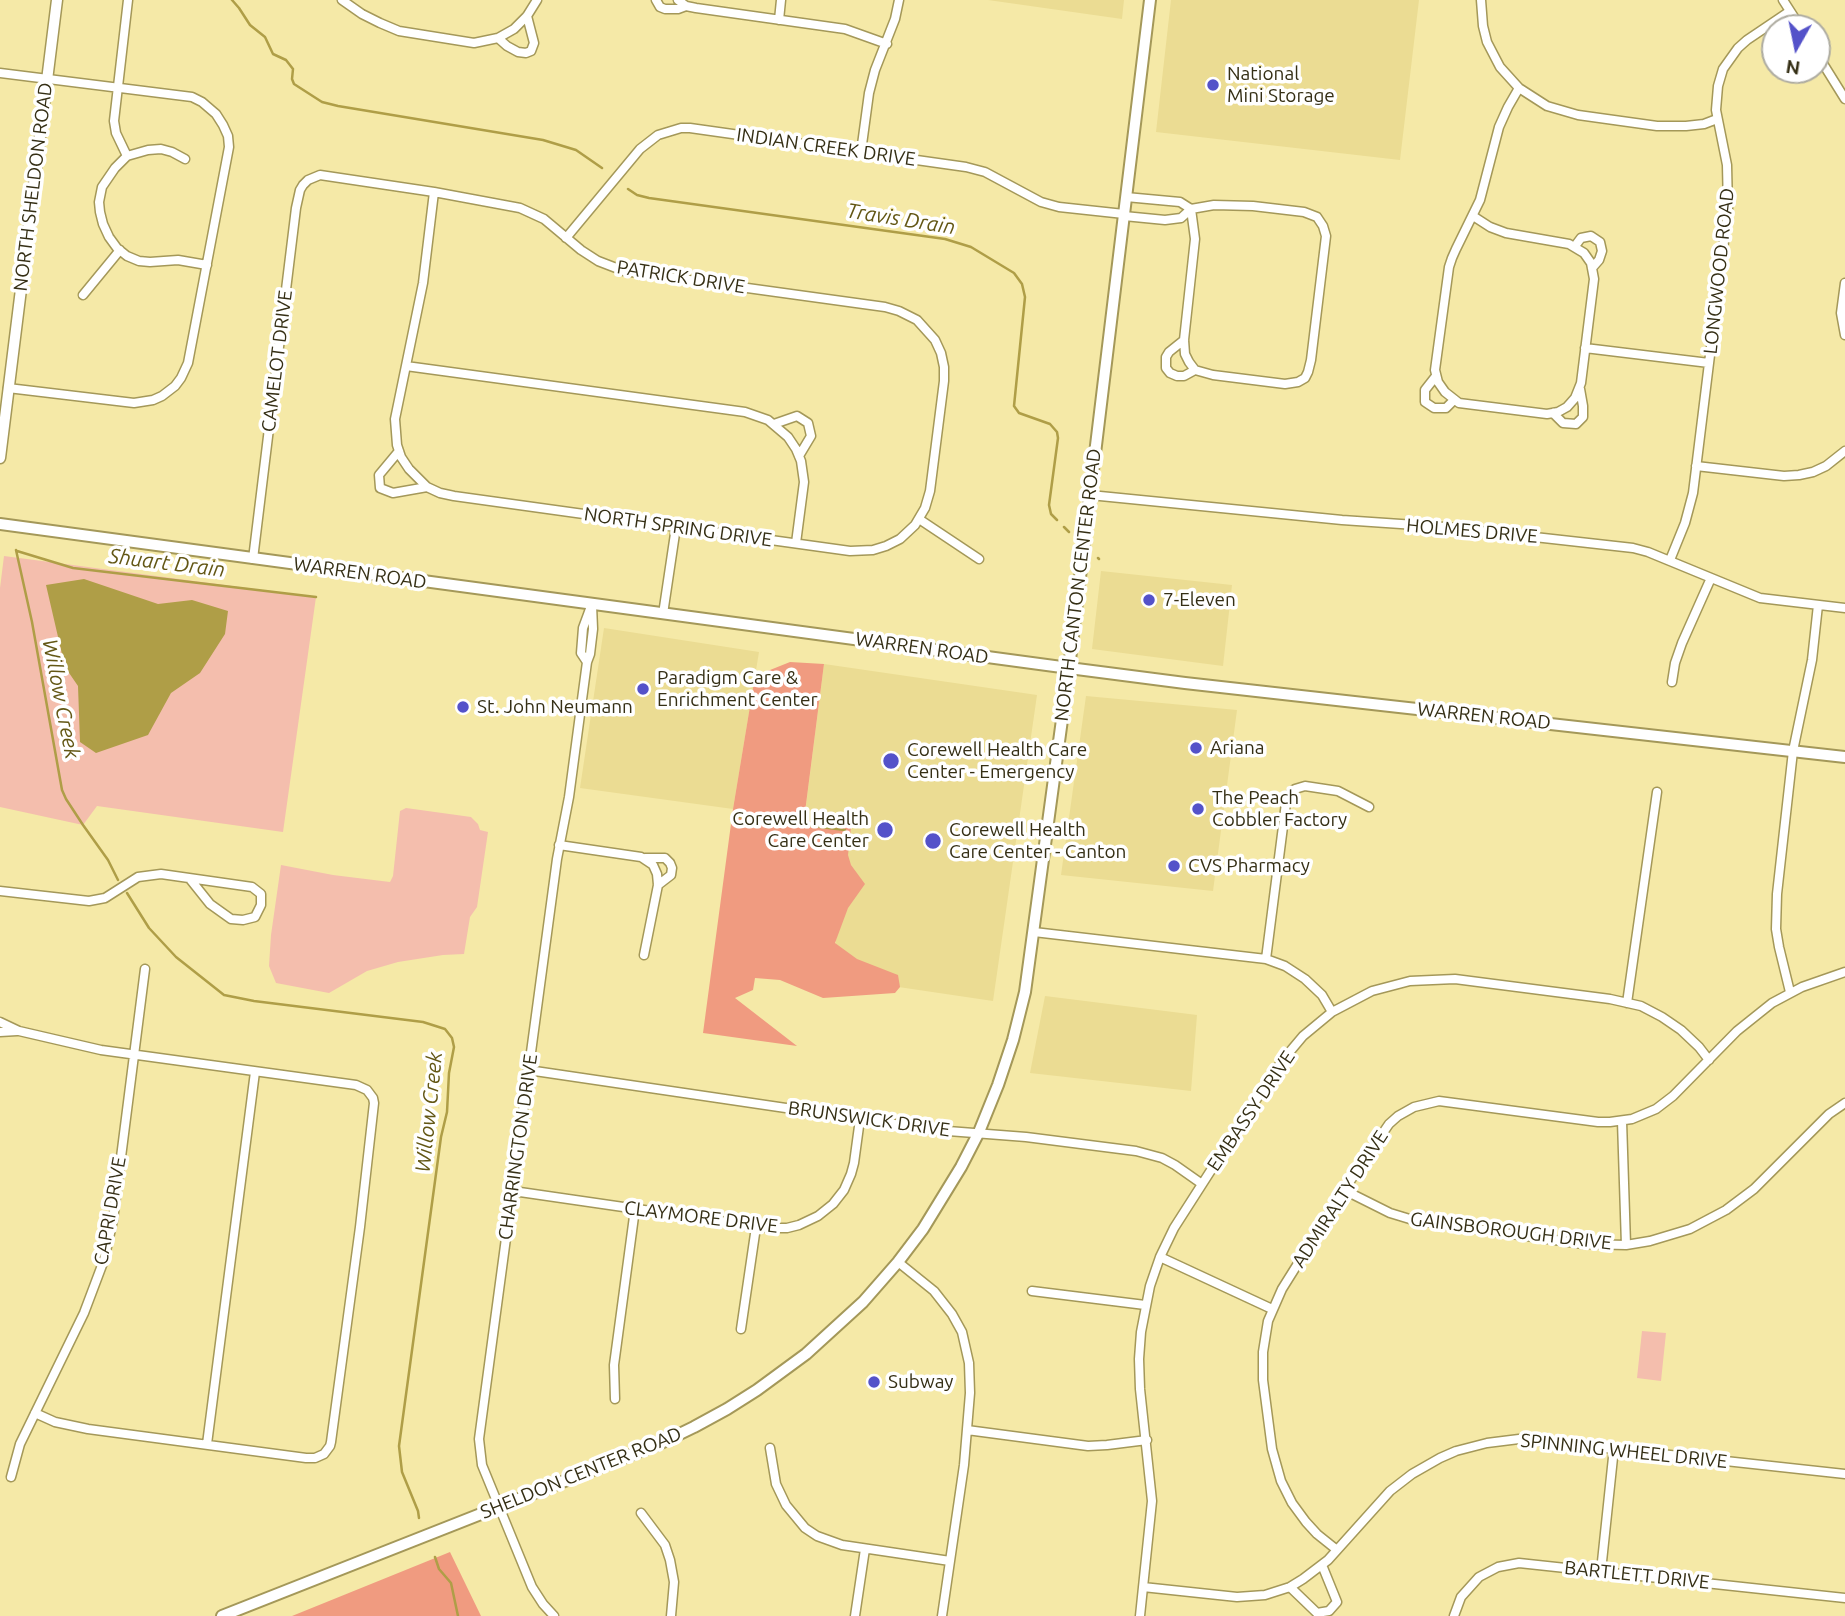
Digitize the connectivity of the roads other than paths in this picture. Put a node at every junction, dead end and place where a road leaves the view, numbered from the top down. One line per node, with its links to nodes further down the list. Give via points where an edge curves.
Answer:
1 (57, 0): 21 (street, NORTH SHELDON ROAD)
2 (128, 0): 22 (street)
3 (342, 0): 17 (street, via 407,33 466,43)
4 (537, 0): 15 (street)
5 (656, 0): 12 (street, via 665,9)
6 (678, 0): 12 (street)
7 (781, 0): 16 (street)
8 (899, 0): 18 (street)
9 (1150, 0): 31 (main road, NORTH CANTON CENTER ROAD)
10 (1481, 0): 23 (street, via 1488,42 1500,67)
11 (1783, 0): 13 (street)
12 (686, 6): 16 (street)
13 (1790, 11): 14 (street); 25 (street, LONGWOOD ROAD, via 1746,40 1731,57 1718,86)
14 (1792, 14)
15 (527, 16): 17 (street); 17 (street, via 534,43 531,51 518,52)
16 (779, 20): 18 (street, via 845,29)
17 (498, 38)
18 (887, 44): 26 (street, via 869,93)
19 (0, 73): 21 (street)
20 (1831, 76): 24 (street)
21 (47, 79): 22 (street); 49 (street, NORTH SHELDON ROAD)
22 (117, 88): 27 (street, via 114,121); 38 (street, via 192,97 211,108 226,131 229,148)
23 (1519, 88): 25 (street, via 1547,106 1578,115 1668,126); 34 (street, via 1499,127)
24 (1845, 99)
25 (1717, 119): 45 (street, LONGWOOD ROAD, via 1728,193)
26 (861, 152): 33 (street, INDIAN CREEK DRIVE, via 976,169 1052,205); 35 (street, INDIAN CREEK DRIVE, via 690,128 669,131 640,149)
27 (127, 156): 28 (street, via 160,149); 37 (street, via 107,178 99,202 103,224)
28 (185, 159)
29 (320, 175): 30 (street, PATRICK DRIVE); 66 (street, CAMELOT DRIVE, via 307,180 298,197)
30 (434, 192): 35 (street, PATRICK DRIVE, via 520,208 544,219); 46 (street, via 423,283)
31 (1126, 197): 32 (street, via 1180,202); 33 (main road, NORTH CANTON CENTER ROAD)
32 (1191, 209): 33 (street, INDIAN CREEK DRIVE, via 1181,218 1165,220); 43 (street, via 1195,239); 47 (street, via 1233,205 1304,212 1321,221 1326,236 1305,378 1285,384)
33 (1124, 215): 60 (main road, NORTH CANTON CENTER ROAD)
34 (1473, 216): 36 (street, via 1506,233); 48 (street, via 1449,267)
35 (566, 238): 61 (street, PATRICK DRIVE, via 598,261 624,271 885,307 917,320 941,353 944,368 930,491)
36 (1575, 246): 39 (street); 39 (street, via 1581,238 1591,236 1600,242 1602,251)
37 (120, 250): 38 (street, via 139,261); 41 (street)
38 (207, 265): 49 (street, via 188,363 170,390 153,400 134,403)
39 (1592, 268): 44 (street)
40 (1845, 283): 42 (street, via 1841,313)
41 (83, 295)
42 (1845, 334)
43 (1184, 340): 47 (street, via 1185,354); 47 (street, via 1169,352 1166,368 1177,376)
44 (1585, 348): 45 (street); 50 (street)
45 (1709, 363): 58 (street, LONGWOOD ROAD)
46 (406, 366): 53 (street, via 745,412); 54 (street, via 395,419)
47 (1195, 370)
48 (1436, 376): 51 (street); 51 (street, via 1425,390 1425,401 1434,408 1446,408)
49 (8, 388): 57 (street, NORTH SHELDON ROAD)
50 (1580, 389): 52 (street, via 1572,403); 52 (street, via 1583,417 1576,424 1563,423)
51 (1454, 400): 52 (street)
52 (1553, 413)
53 (774, 424): 56 (street); 56 (street, via 797,416 808,423 811,436)
54 (399, 451): 59 (street, NORTH SPRING DRIVE); 59 (street, NORTH SPRING DRIVE, via 379,475 380,488 393,493)
55 (1845, 451): 58 (street, via 1826,466 1798,475)
56 (799, 456): 64 (street, via 804,482)
57 (0, 458)
58 (1696, 466): 67 (street, LONGWOOD ROAD, via 1689,511)
59 (427, 486): 63 (street, NORTH SPRING DRIVE, via 454,496)
60 (1090, 495): 67 (street, HOLMES DRIVE, via 1633,548); 73 (main road, NORTH CANTON CENTER ROAD)
61 (919, 519): 64 (street, NORTH SPRING DRIVE, via 900,539 873,550); 65 (street)
62 (0, 524): 66 (main road, WARREN ROAD)
63 (676, 527): 64 (street, NORTH SPRING DRIVE); 72 (street)
64 (796, 543)
65 (979, 558)
66 (253, 559): 69 (main road, WARREN ROAD)
67 (1670, 560): 68 (street, HOLMES DRIVE)
68 (1711, 578): 70 (street, HOLMES DRIVE, via 1760,598); 74 (street, via 1682,643)
69 (592, 605): 72 (main road, WARREN ROAD); 79 (street, CHARRINGTON DRIVE, via 590,654)
70 (1818, 605): 71 (street, HOLMES DRIVE); 75 (street)
71 (1845, 608)
72 (663, 614): 73 (main road, WARREN ROAD)
73 (1069, 668): 75 (main road, WARREN ROAD); 84 (main road, NORTH CANTON CENTER ROAD)
74 (1672, 682)
75 (1793, 751): 76 (main road, WARREN ROAD); 89 (street, via 1776,912)
76 (1845, 757)
77 (1657, 792): 90 (street)
78 (1369, 807): 86 (street, via 1338,791 1305,786 1291,793)
79 (559, 845): 80 (street); 97 (street, CHARRINGTON DRIVE)
80 (645, 858): 82 (street, via 656,870); 82 (street, via 665,858 670,863 671,875)
81 (190, 879): 81 (street, via 252,887 261,894 261,905 255,917 231,919 210,904); 83 (street, via 144,876 106,898 89,901)
82 (658, 885): 85 (street)
83 (0, 891)
84 (1034, 932): 86 (street); 102 (main road, NORTH CANTON CENTER ROAD, via 1013,1040)
85 (645, 955)
86 (1266, 959): 91 (street, via 1305,978)
87 (145, 969): 95 (street, CAPRI DRIVE)
88 (1845, 972): 89 (street, ADMIRALTY DRIVE)
89 (1790, 992): 96 (street, ADMIRALTY DRIVE, via 1752,1018)
90 (1628, 1003): 91 (street, EMBASSY DRIVE, via 1440,979 1385,987); 96 (street, EMBASSY DRIVE, via 1672,1023)
91 (1332, 1012): 103 (street, EMBASSY DRIVE, via 1282,1061)
92 (0, 1022): 93 (street)
93 (19, 1031): 94 (street); 95 (street)
94 (0, 1032)
95 (133, 1055): 98 (street); 116 (street, CAPRI DRIVE, via 104,1260)
96 (1709, 1060): 101 (street, ADMIRALTY DRIVE, via 1664,1104)
97 (528, 1070): 100 (street, BRUNSWICK DRIVE); 105 (street, CHARRINGTON DRIVE)
98 (255, 1072): 119 (street); 119 (street, via 356,1085 370,1094 374,1104 360,1227 330,1446 324,1454 306,1458)
99 (1845, 1103): 108 (street, GAINSBOROUGH DRIVE, via 1726,1210 1677,1234)
100 (860, 1119): 102 (street, BRUNSWICK DRIVE); 107 (street, CLAYMORE DRIVE, via 851,1174 833,1204 799,1225)
101 (1622, 1121): 104 (street, ADMIRALTY DRIVE, via 1425,1103 1390,1124); 108 (street)
102 (979, 1132): 103 (street, BRUNSWICK DRIVE, via 1144,1153 1175,1165); 110 (main road, NORTH CANTON CENTER ROAD, via 941,1202)
103 (1202, 1184): 109 (street, EMBASSY DRIVE)
104 (1344, 1190): 108 (street, GAINSBOROUGH DRIVE, via 1413,1220 1583,1244); 113 (street, ADMIRALTY DRIVE)
105 (513, 1191): 106 (street, CLAYMORE DRIVE); 124 (street, CHARRINGTON DRIVE, via 479,1439 482,1465)
106 (635, 1209): 107 (street, CLAYMORE DRIVE); 115 (street, via 614,1365)
107 (756, 1227): 114 (street)
108 (1626, 1245)
109 (1160, 1257): 112 (street, EMBASSY DRIVE); 113 (street)
110 (898, 1262): 117 (street, via 934,1291 962,1332 970,1376); 124 (main road, SHELDON CENTER ROAD, via 824,1339 727,1409 661,1443)
111 (1032, 1292): 112 (street)
112 (1145, 1305): 118 (street, EMBASSY DRIVE, via 1139,1359)
113 (1272, 1310): 127 (street, ADMIRALTY DRIVE, via 1262,1368 1275,1465 1298,1513)
114 (741, 1329)
115 (615, 1399)
116 (35, 1413): 119 (street, via 78,1427); 123 (street, CAPRI DRIVE)
117 (967, 1430): 118 (street, via 1088,1446); 128 (street)
118 (1147, 1440): 131 (street, EMBASSY DRIVE, via 1152,1501)
119 (207, 1444)
120 (770, 1448): 126 (street, via 776,1484 794,1517 817,1536)
121 (1614, 1448): 122 (street, SPINNING WHEEL DRIVE); 127 (street, SPINNING WHEEL DRIVE, via 1519,1440 1457,1451 1423,1466 1397,1485); 130 (street)
122 (1845, 1474)
123 (11, 1477)
124 (500, 1507): 134 (main road, SHELDON CENTER ROAD); 135 (street, CHARRINGTON DRIVE, via 532,1587)
125 (641, 1513): 136 (street, via 665,1545 670,1560 674,1582)
126 (865, 1549): 128 (street); 137 (street)
127 (1337, 1550): 129 (street, SPINNING WHEEL DRIVE)
128 (950, 1561): 138 (street)
129 (1322, 1565): 132 (street, SPINNING WHEEL DRIVE); 132 (street, via 1337,1602 1329,1611 1317,1613)
130 (1601, 1571): 133 (street, BARTLETT DRIVE); 140 (street, BARTLETT DRIVE, via 1519,1563 1498,1567 1471,1584)
131 (1143, 1587): 132 (street, SPINNING WHEEL DRIVE, via 1237,1597); 139 (street, EMBASSY DRIVE)
132 (1290, 1587)
133 (1845, 1598)
134 (222, 1616)
135 (554, 1616)
136 (671, 1616)
137 (855, 1616)
138 (942, 1616)
139 (1140, 1616)
140 (1454, 1616)

